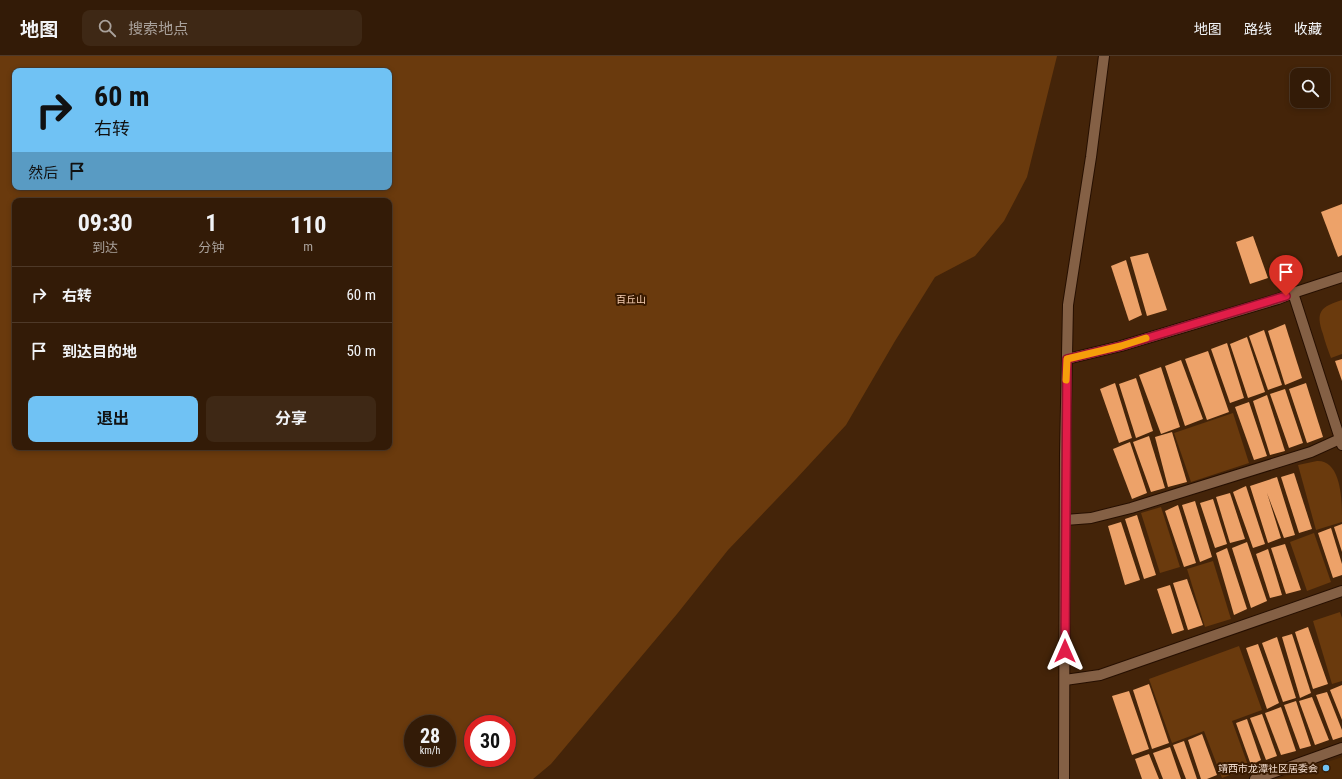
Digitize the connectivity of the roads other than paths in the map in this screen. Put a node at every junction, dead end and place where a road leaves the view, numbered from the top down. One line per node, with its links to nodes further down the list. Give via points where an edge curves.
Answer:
1 (1104, 56): 4 (street, via 1092,158 1068,305)
2 (1342, 277): 3 (street)
3 (1293, 293): 4 (street, via 1121,346); 5 (street)
4 (1067, 359): 6 (street)
5 (1341, 441): 6 (street, via 1131,508 1091,518)
6 (1065, 520): 8 (street)
7 (1342, 591): 8 (street, via 1100,675)
8 (1064, 680): 10 (street)
9 (1342, 748): 11 (street)
10 (1064, 779)
11 (1255, 779)

